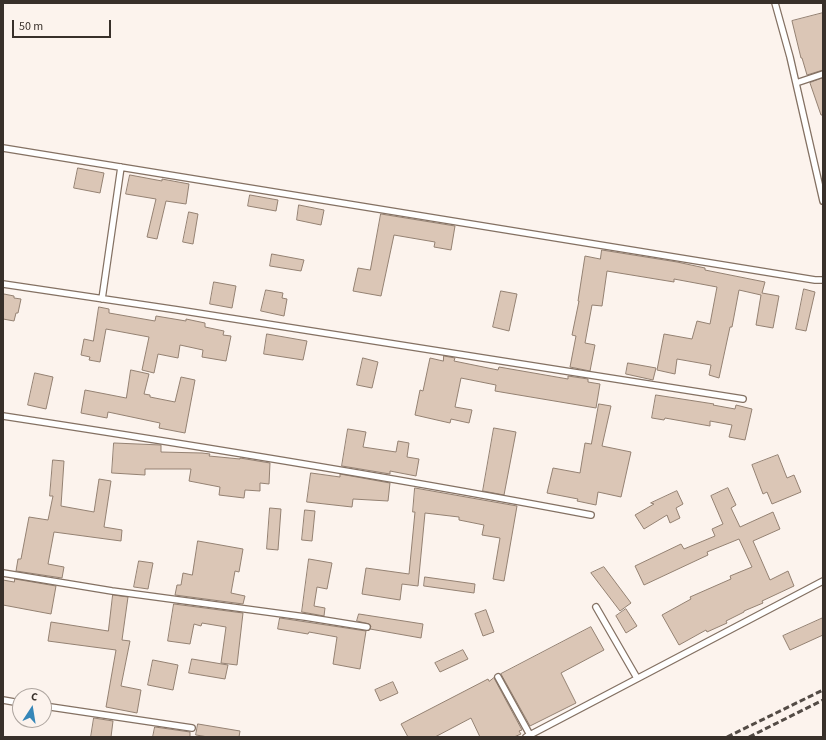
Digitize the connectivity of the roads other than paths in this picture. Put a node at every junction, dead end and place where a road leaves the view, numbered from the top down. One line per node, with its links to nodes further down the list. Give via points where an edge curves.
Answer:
1 (775, 3): 3 (lane)
2 (823, 74): 3 (lane)
3 (796, 83): 6 (lane)
4 (3, 148): 5 (lane)
5 (121, 167): 7 (lane); 9 (lane)
6 (823, 201)
7 (823, 280)
8 (3, 284): 9 (lane)
9 (102, 299): 10 (lane)
10 (743, 399)
11 (3, 416): 12 (lane, via 251,455)
12 (591, 515)
13 (3, 573): 16 (lane)
14 (823, 581): 18 (lane)
15 (596, 607): 18 (lane)
16 (367, 627)
17 (498, 677): 21 (lane)
18 (637, 678): 21 (lane)
19 (52, 707): 20 (lane)
20 (192, 728)
21 (528, 736)

